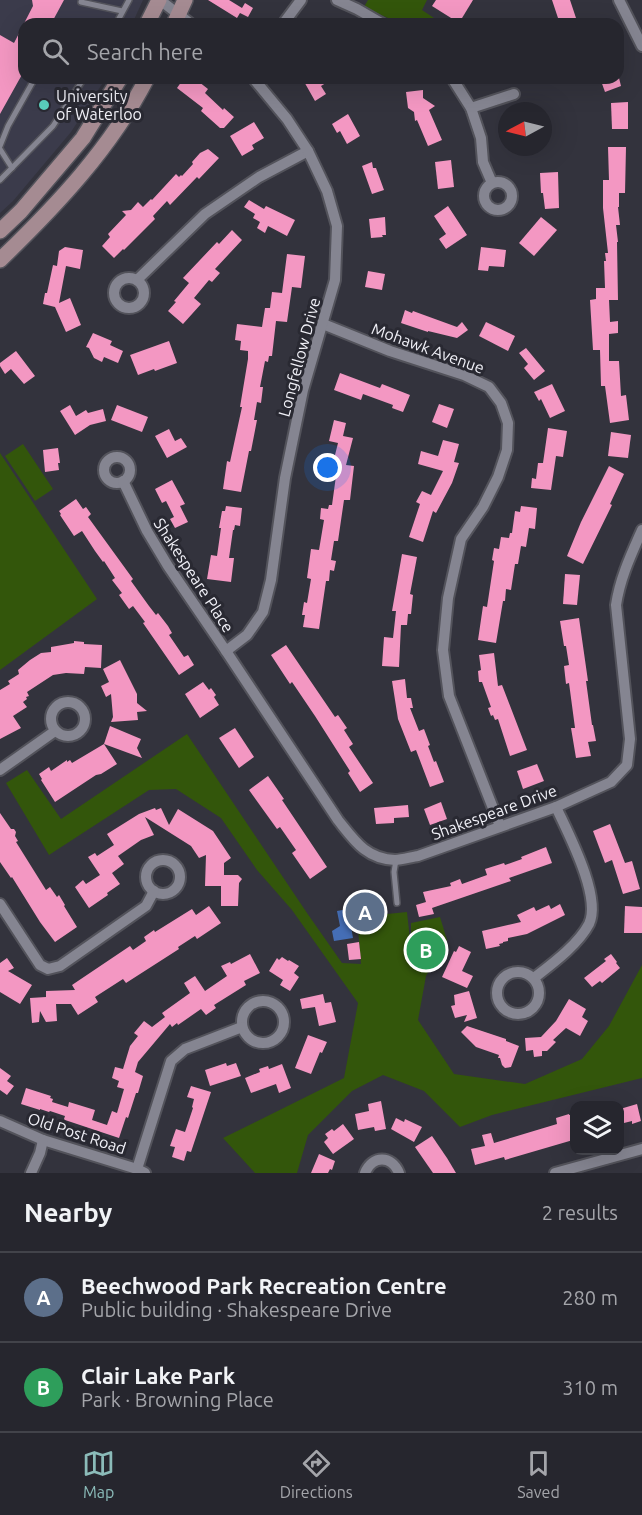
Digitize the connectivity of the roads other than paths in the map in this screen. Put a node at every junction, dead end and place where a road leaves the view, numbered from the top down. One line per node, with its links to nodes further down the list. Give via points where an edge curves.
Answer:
1 (129, 0): 8 (lane)
2 (159, 0): 10 (main road); 11 (street)
3 (185, 0): 12 (main road)
4 (301, 0): 13 (street)
5 (337, 0): 14 (street)
6 (619, 0): 15 (street)
7 (81, 2): 8 (lane)
8 (123, 11): 9 (lane)
9 (119, 18)
10 (150, 18)
11 (179, 18)
12 (182, 18)
13 (288, 18)
14 (373, 18)
15 (642, 46)
16 (32, 84): 24 (lane)
17 (80, 84): 26 (lane, via 53,126)
18 (116, 84): 29 (main road, via 83,138)
19 (143, 84): 30 (main road, via 105,147 46,216)
20 (258, 84): 25 (street, Longfellow Drive)
21 (456, 84): 23 (street)
22 (514, 94): 23 (street)
23 (471, 108): 28 (street, via 481,138 483,162)
24 (0, 148): 26 (lane)
25 (308, 151): 31 (street, via 259,177 205,214); 32 (street, Longfellow Drive, via 327,191 337,226 335,280)
26 (12, 168): 27 (lane)
27 (0, 180)
28 (492, 183)
29 (0, 231)
30 (0, 260)
31 (137, 280)
32 (323, 324): 35 (street, Longfellow Drive, via 303,390 263,612 247,635); 39 (street, Mohawk Avenue, via 464,375 489,387 501,403 508,423 507,450 483,507 461,539 448,598 443,650 449,696)
33 (123, 481): 35 (street, Shakespeare Place, via 168,566)
34 (642, 530): 38 (street, Shakespeare Drive, via 618,587 616,605 630,738 627,765 611,782)
35 (226, 651): 40 (street, Shakespeare Drive, via 357,844 376,858)
36 (55, 731): 37 (street)
37 (0, 770)
38 (556, 807): 39 (street, Shakespeare Drive); 44 (street, via 585,876 593,909 579,938)
39 (500, 826): 40 (street, Shakespeare Drive, via 418,856)
40 (396, 860): 42 (lane)
41 (154, 891): 43 (street, via 146,906 60,966 48,969 40,965)
42 (397, 903)
43 (0, 904)
44 (534, 978)
45 (243, 1027): 45 (street, via 252,1041 270,1043 282,1034 285,1019 274,1004 261,1001 245,1011); 50 (street, via 185,1049 171,1061)
46 (0, 1121): 47 (street, Old Post Road)
47 (43, 1140): 50 (street, Old Post Road); 51 (street)
48 (642, 1149): 49 (street)
49 (583, 1169): 54 (street)
50 (141, 1171)
51 (32, 1173)
52 (364, 1173): 53 (street, via 374,1161 387,1160)
53 (399, 1173)
54 (555, 1173)

